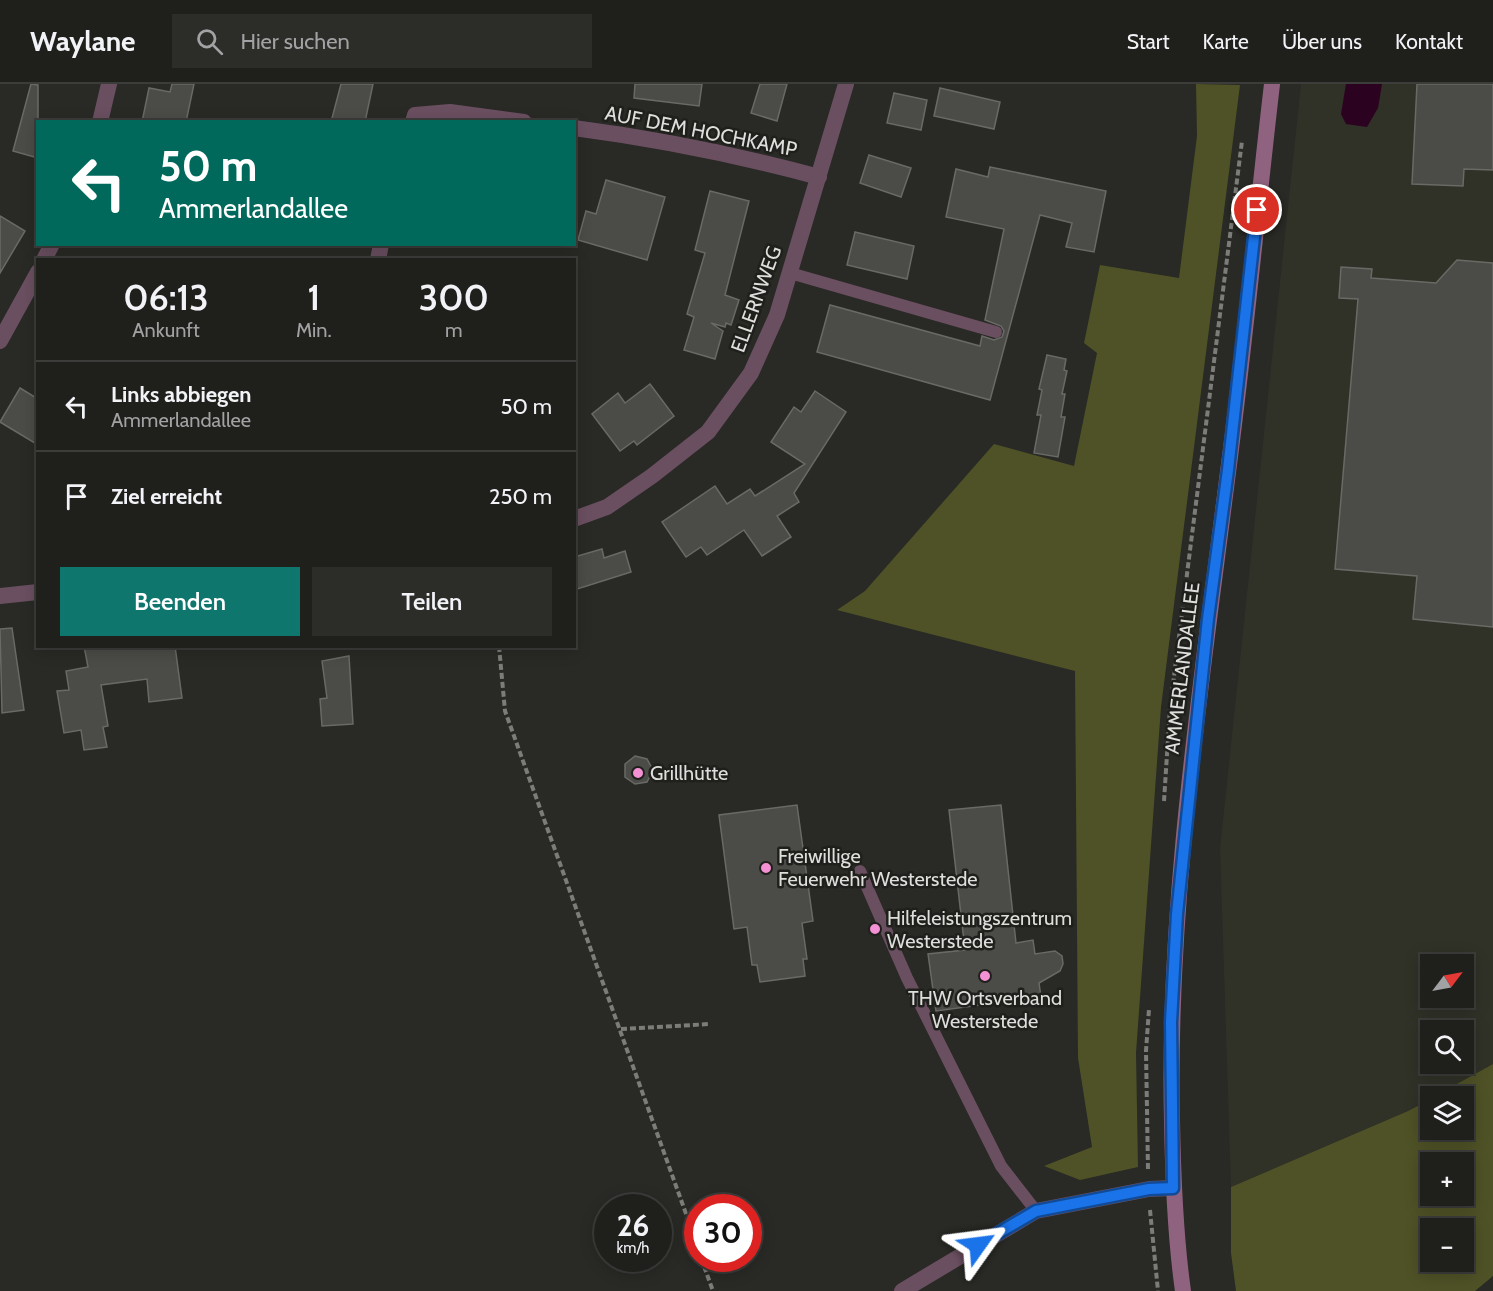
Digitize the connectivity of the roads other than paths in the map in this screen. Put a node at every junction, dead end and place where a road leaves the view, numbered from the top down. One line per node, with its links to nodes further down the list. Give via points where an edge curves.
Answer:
1 (109, 84): 4 (street)
2 (846, 84): 8 (street, ELLERNWEG)
3 (1272, 84): 17 (main road, AMMERLANDALLEE, via 1182,855 1171,1022)
4 (100, 120)
5 (414, 120): 6 (street, via 415,116 450,112)
6 (509, 120)
7 (576, 128): 8 (street, AUF DEM HOCHKAMP, via 740,156)
8 (819, 177): 9 (street, ELLERNWEG)
9 (790, 273): 11 (lane); 13 (street, ELLERNWEG, via 777,315 751,373 708,432 607,507)
10 (36, 276): 12 (street)
11 (996, 332)
12 (0, 341)
13 (576, 518)
14 (36, 592): 15 (street)
15 (0, 596)
16 (860, 871): 18 (lane, via 907,978 1001,1166)
17 (1173, 1188): 18 (street); 20 (main road, AMMERLANDALLEE)
18 (1036, 1211): 19 (street)
19 (902, 1291)
20 (1183, 1291)

